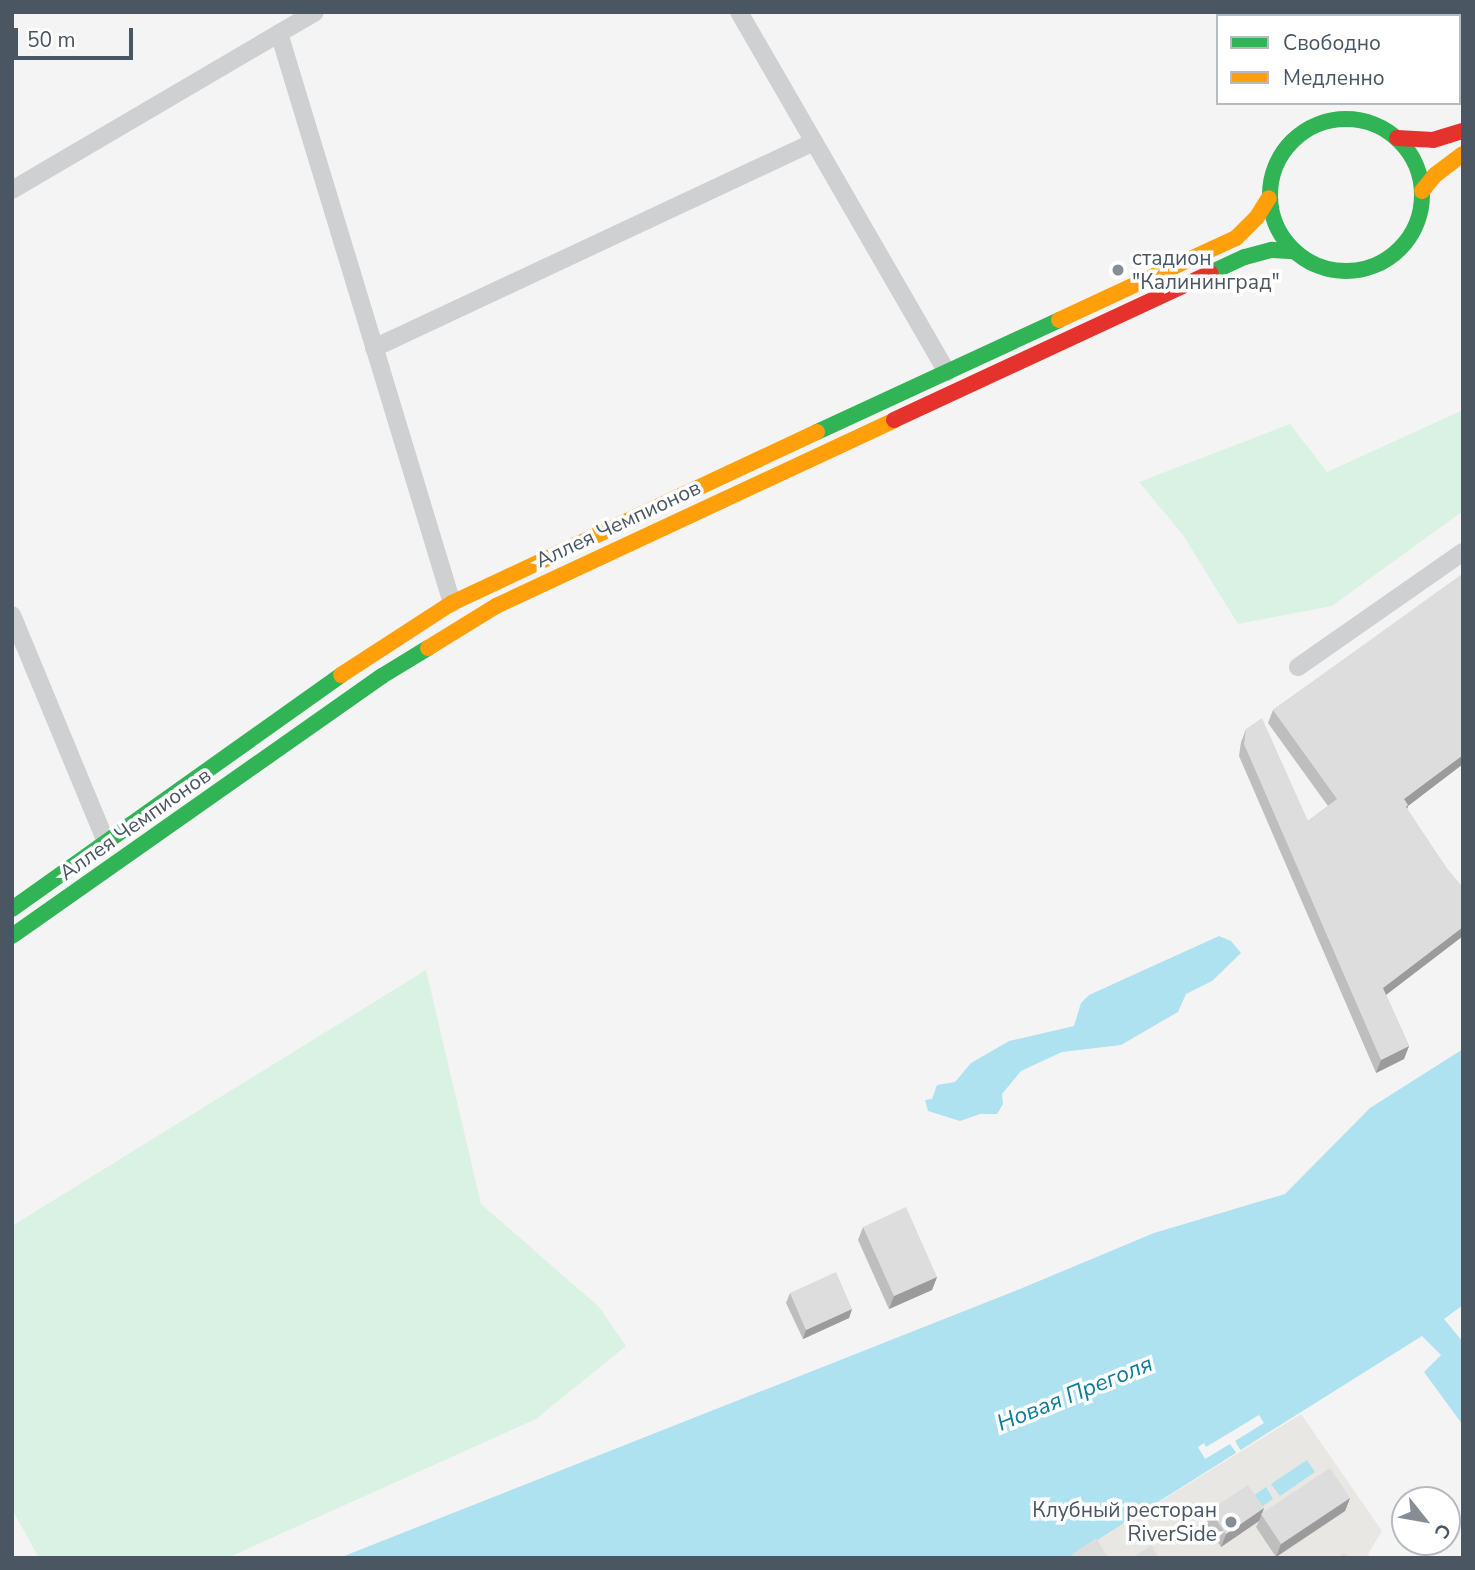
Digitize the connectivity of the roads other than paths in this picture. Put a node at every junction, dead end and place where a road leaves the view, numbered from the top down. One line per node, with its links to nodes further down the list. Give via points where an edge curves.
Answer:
1 (315, 12): 3 (street)
2 (738, 12): 6 (street)
3 (279, 33): 8 (street); 12 (street)
4 (1463, 131): 5 (main road, Аллея Чемпионов, via 1433,140)
5 (1397, 138): 9 (main road, Аллея Чемпионов, via 1415,162); 10 (main road, Аллея Чемпионов, via 1357,119 1313,125 1280,155)
6 (814, 142): 12 (street); 13 (street)
7 (1463, 154): 9 (main road)
8 (12, 190)
9 (1422, 191): 11 (main road, Аллея Чемпионов, via 1411,234 1378,264 1334,270)
10 (1269, 198): 11 (main road, Аллея Чемпионов, via 1276,227); 13 (main road, Аллея Чемпионов, via 1236,238)
11 (1294, 251): 20 (main road, Аллея Чемпионов, via 1272,250 1245,257 496,606 382,676)
12 (374, 348): 15 (street)
13 (947, 372): 15 (main road, Аллея Чемпионов)
14 (1463, 552): 17 (street)
15 (452, 603): 18 (main road, Аллея Чемпионов, via 368,656)
16 (12, 615): 18 (street)
17 (1298, 667)
18 (106, 842): 19 (main road, Аллея Чемпионов)
19 (12, 909)
20 (12, 936)

